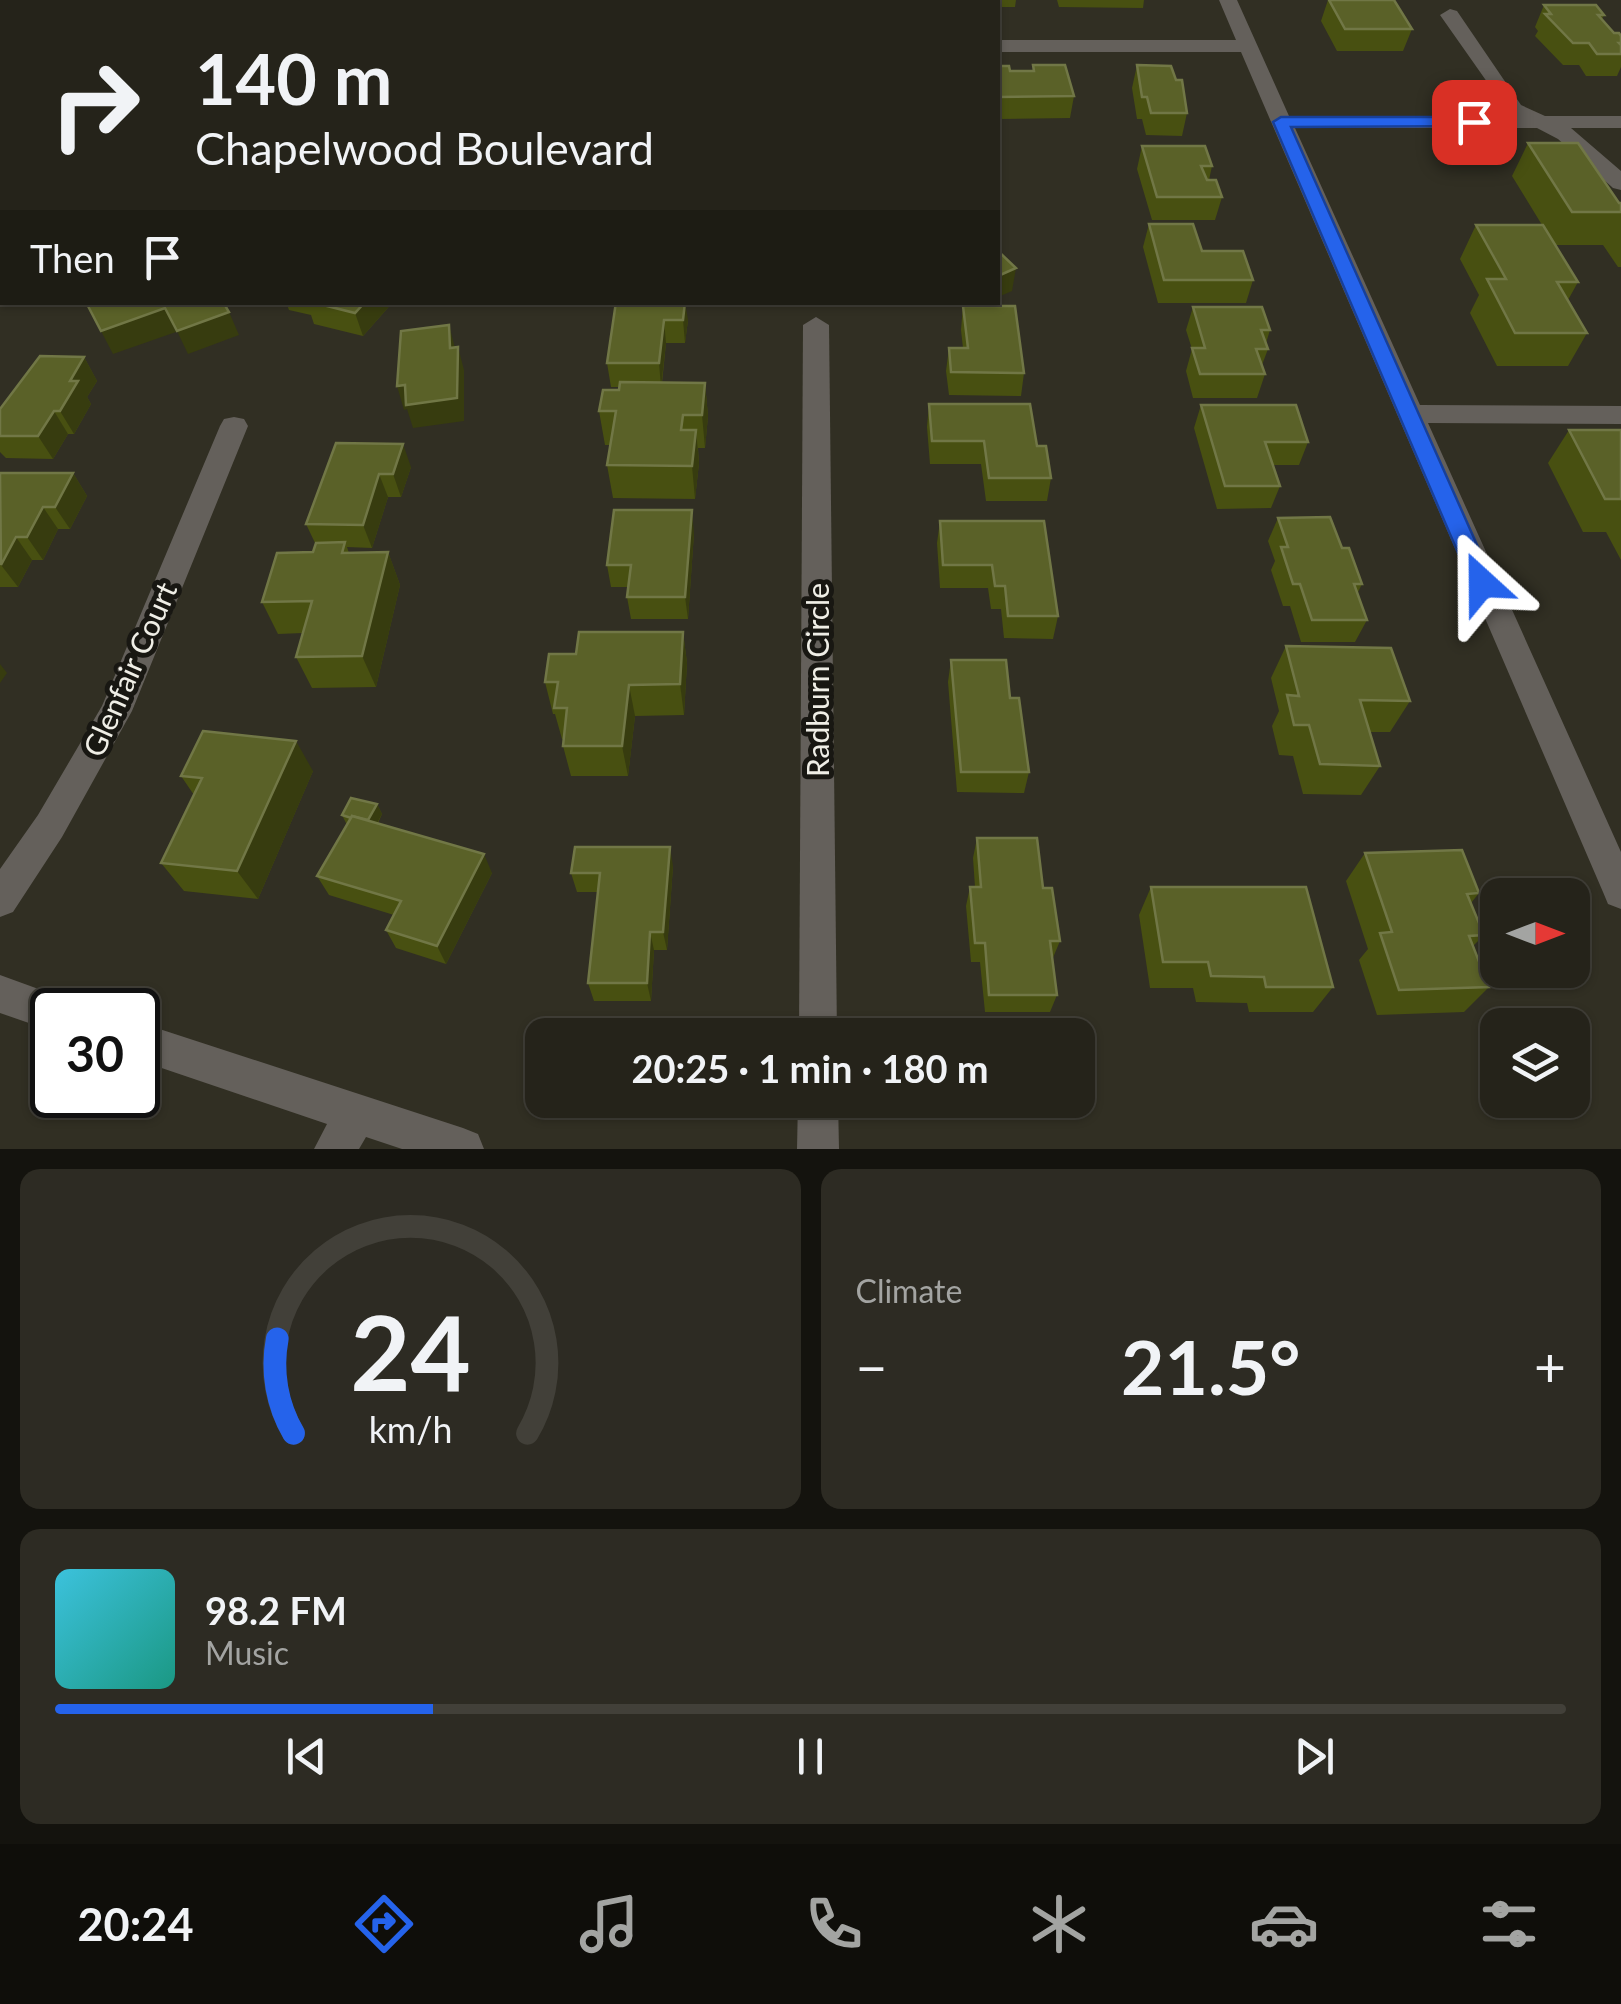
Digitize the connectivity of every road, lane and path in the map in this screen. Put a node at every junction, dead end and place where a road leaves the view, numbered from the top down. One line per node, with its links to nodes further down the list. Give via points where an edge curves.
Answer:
1 (1228, 0): 4 (street)
2 (1450, 15): 6 (street, via 1502,98)
3 (1000, 46): 4 (street)
4 (1247, 46): 5 (street)
5 (1281, 122): 6 (street); 10 (street)
6 (1540, 122): 7 (street); 8 (street, via 1566,134)
7 (1621, 122)
8 (1621, 183)
9 (816, 325): 17 (street, Radburn Circle)
10 (1408, 414): 11 (street); 13 (street)
11 (1621, 415)
12 (234, 426): 14 (street, Glenfair Court, via 116,711)
13 (1616, 871)
14 (0, 900)
15 (0, 994): 16 (street)
16 (30, 1004)
17 (818, 1018)
18 (160, 1048): 19 (street)
19 (357, 1114): 21 (street); 22 (street)
20 (818, 1118): 23 (street)
21 (335, 1149)
22 (463, 1149)
23 (818, 1149)

